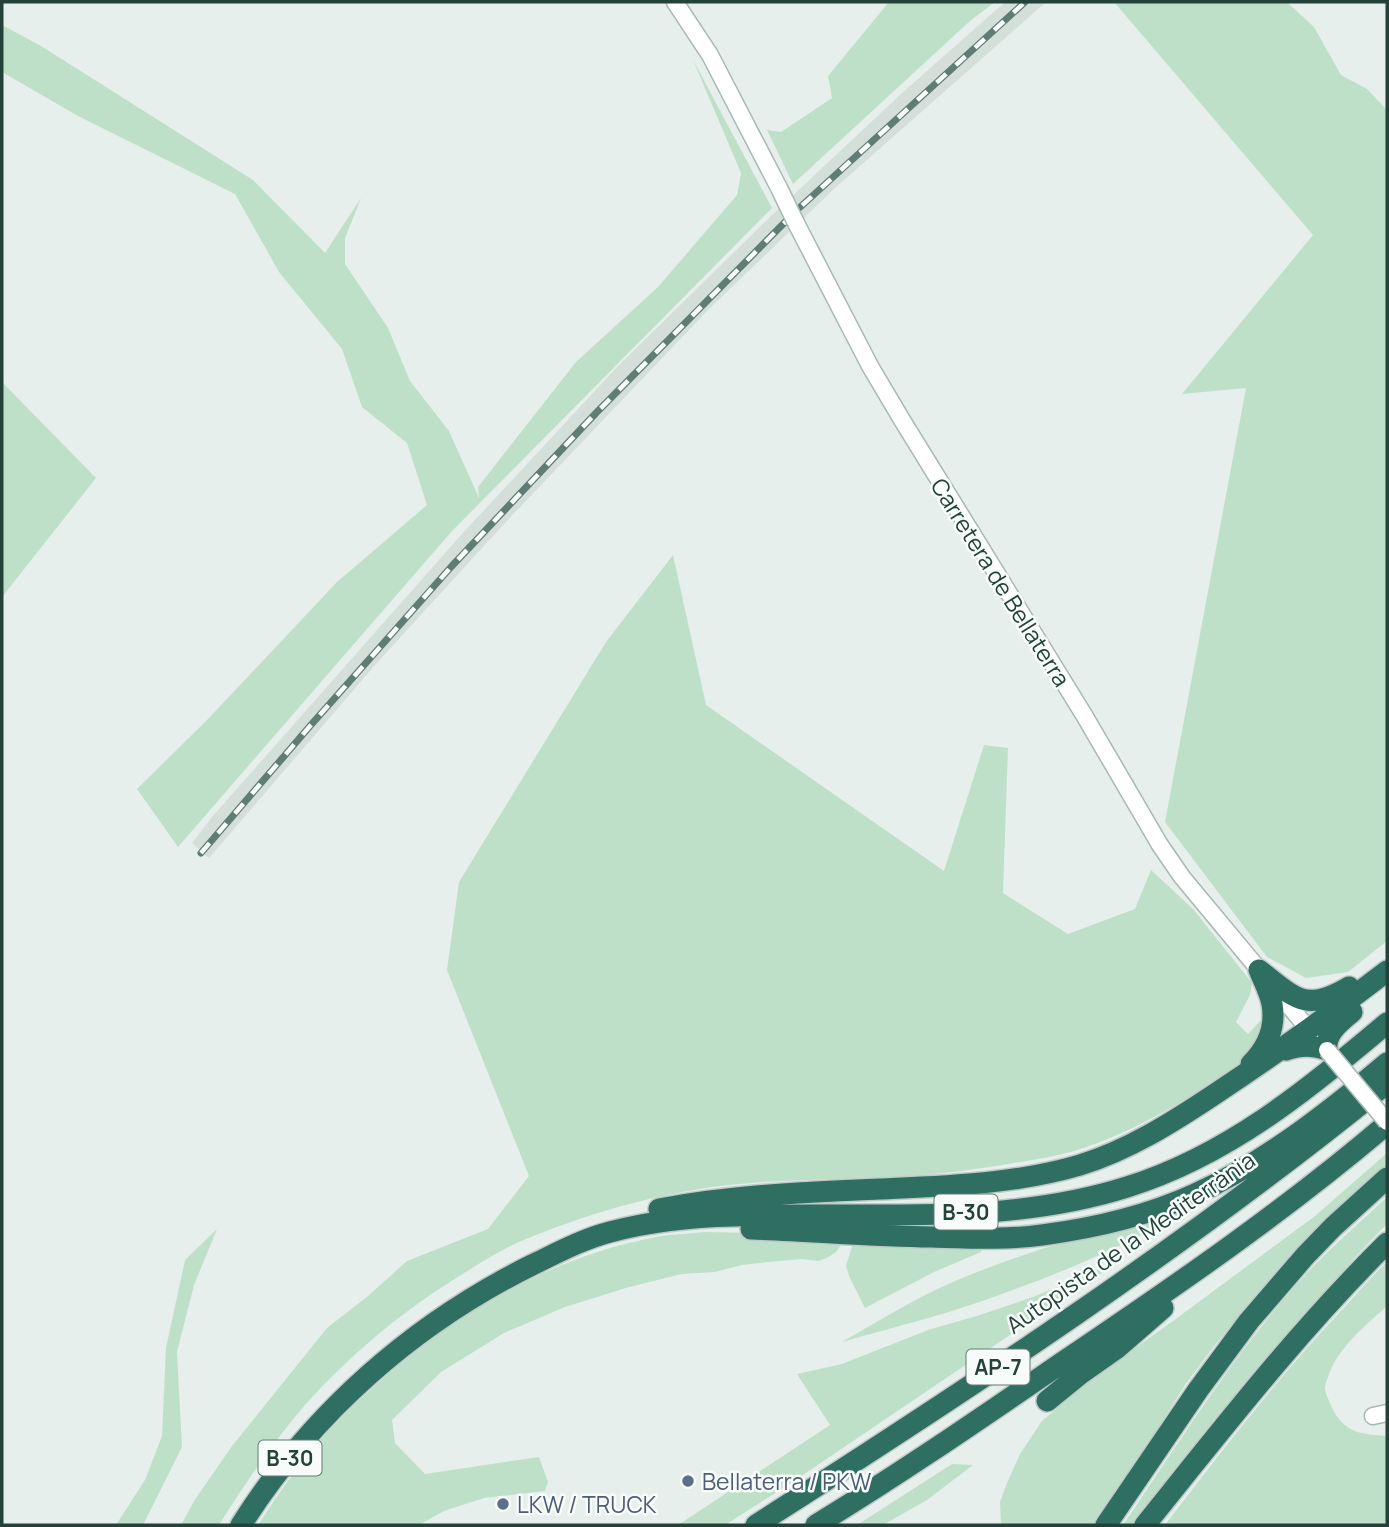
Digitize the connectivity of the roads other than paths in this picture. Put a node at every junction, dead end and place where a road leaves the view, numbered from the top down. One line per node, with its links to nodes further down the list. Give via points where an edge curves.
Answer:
1 (676, 2): 3 (street, Carretera de Bellaterra, bridge, via 710,55 883,388 1160,845)
2 (1387, 965): 3 (highway, via 1316,1002 1300,999)
3 (1259, 970): 7 (street, Carretera de Bellaterra); 12 (highway, via 1272,1003 1271,1032 1259,1056)
4 (1387, 971): 7 (highway)
5 (1387, 984): 8 (highway, via 1335,1027 1327,1039)
6 (1387, 1023): 19 (highway, B-30, via 1252,1128 1185,1165 1127,1187 1021,1209 659,1222 587,1239)
7 (1309, 1030): 8 (street, Carretera de Bellaterra); 9 (highway)
8 (1327, 1050): 9 (highway, via 1305,1045); 13 (street, Carretera de Bellaterra, bridge)
9 (1275, 1055): 12 (highway)
10 (1387, 1063): 19 (highway, via 1291,1138 1227,1177 1159,1208 1101,1225 997,1238 750,1228 674,1230 617,1241)
11 (1387, 1083): 24 (highway, Autopista de la Mediterrània / AP-7, via 1277,1170 1069,1318)
12 (1227, 1086): 20 (highway, via 1124,1148 1056,1171 959,1185 735,1197 593,1225 545,1244 490,1275)
13 (1387, 1123): 15 (highway, AP-7)
14 (1387, 1178): 27 (highway, via 1305,1256 1249,1321)
15 (1256, 1228): 21 (highway, via 1116,1349); 22 (highway, AP-7)
16 (1387, 1236): 18 (highway)
17 (1387, 1245): 18 (highway)
18 (1359, 1270): 28 (highway)
19 (505, 1279): 20 (highway, B-30)
20 (421, 1331): 23 (highway, B-30, via 314,1429)
21 (1047, 1401)
22 (863, 1496): 25 (highway, AP-7); 26 (highway)
23 (241, 1525)
24 (756, 1525)
25 (816, 1525)
26 (826, 1525)
27 (1106, 1525)
28 (1145, 1525)

